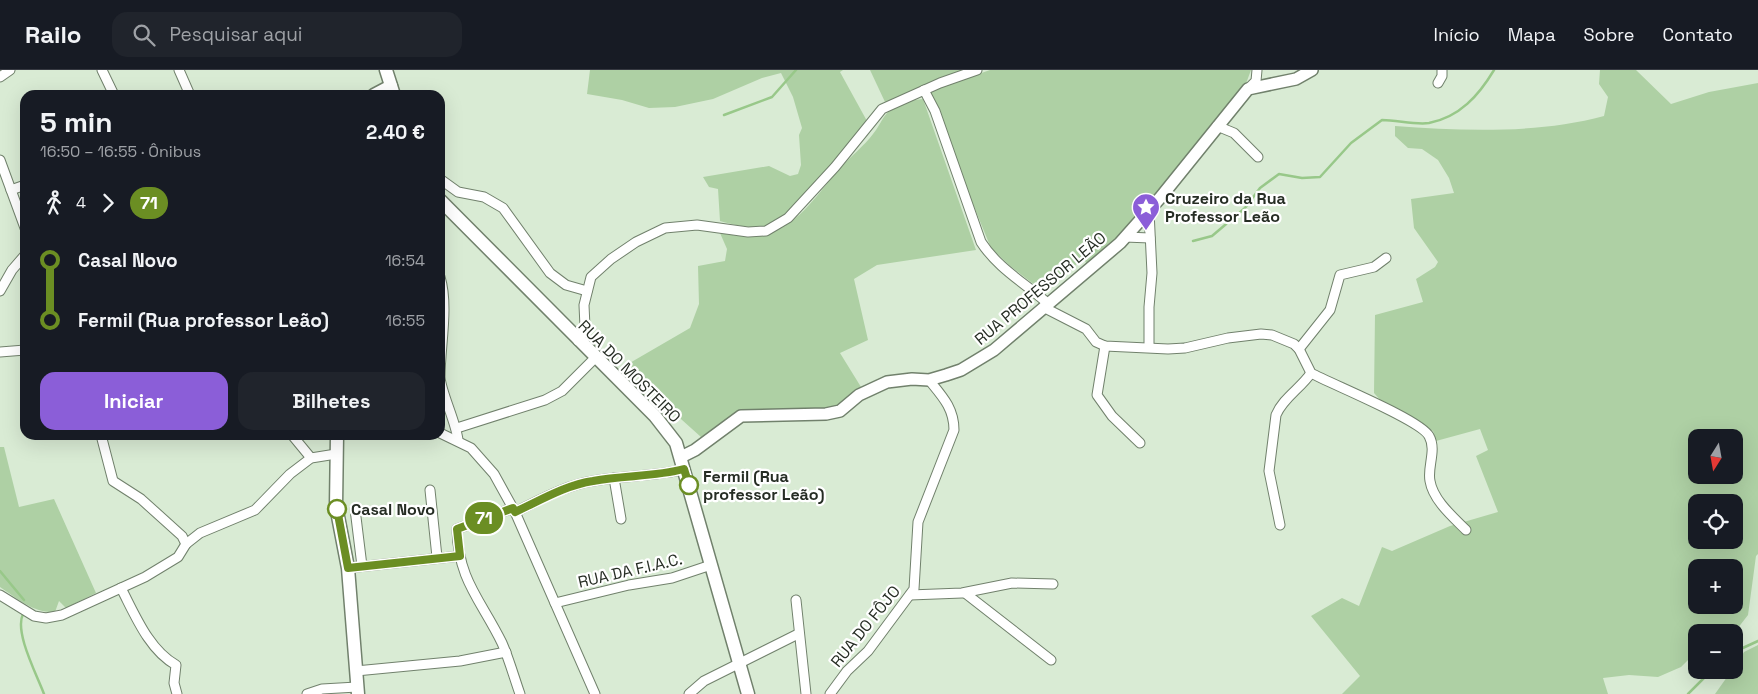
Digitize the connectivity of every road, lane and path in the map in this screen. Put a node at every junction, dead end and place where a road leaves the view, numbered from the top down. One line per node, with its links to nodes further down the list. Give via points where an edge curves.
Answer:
1 (10, 70): 9 (street)
2 (102, 70): 11 (street)
3 (179, 70): 12 (street)
4 (386, 70): 13 (main road)
5 (976, 70): 14 (street)
6 (1257, 70): 15 (street, via 1256,81)
7 (1312, 70): 15 (street, via 1296,79)
8 (1442, 70): 10 (street)
9 (0, 77)
10 (1438, 84)
11 (112, 90)
12 (188, 90)
13 (393, 90)
14 (924, 90): 30 (street, via 882,109 788,218 766,231 748,232 697,225 665,228 611,259 591,277); 31 (street, via 935,111 981,242 1003,268 1045,301)
15 (1248, 90): 16 (street, RUA PROFESSOR LEÃO)
16 (1217, 126): 17 (street, via 1234,133); 23 (street, RUA PROFESSOR LEÃO)
17 (1258, 157)
18 (0, 160): 21 (street)
19 (445, 183): 30 (street, via 458,192 484,197 503,208 550,273 566,285)
20 (20, 187): 21 (street)
21 (11, 190): 24 (street)
22 (445, 205): 32 (main road, RUA DO MOSTEIRO)
23 (1149, 210): 25 (street, RUA PROFESSOR LEÃO); 26 (street)
24 (20, 214)
25 (1125, 237): 26 (street); 31 (street, RUA PROFESSOR LEÃO)
26 (1150, 238): 34 (street)
27 (1386, 258): 35 (street, via 1374,267 1340,275 1330,310)
28 (20, 261): 29 (street)
29 (0, 291)
30 (587, 291): 32 (street, via 585,327)
31 (1044, 308): 33 (street, via 1086,329 1096,342); 40 (street, RUA PROFESSOR LEÃO, via 994,350 961,370)
32 (578, 341): 38 (main road, RUA DO MOSTEIRO)
33 (1105, 346): 34 (street); 48 (street, via 1097,395 1112,416)
34 (1149, 347): 35 (street, via 1185,348 1208,341 1261,334 1272,335)
35 (1299, 349): 39 (street)
36 (20, 350): 37 (street)
37 (0, 352)
38 (595, 358): 42 (street, via 562,391 545,400); 51 (main road, RUA DO MOSTEIRO, via 668,430)
39 (1311, 373): 57 (street, via 1298,391 1280,406 1276,415 1269,471); 58 (street, via 1382,407 1429,435 1432,452 1430,480 1448,512)
40 (929, 380): 51 (street, RUA PROFESSOR LEÃO, via 887,382 859,395 840,411 826,414 741,416 695,450); 69 (street, RUA DO FÔJO, via 949,406 954,416 954,430 918,522 914,589)
41 (445, 393): 42 (street)
42 (457, 428): 47 (street)
43 (445, 436): 47 (street)
44 (102, 440): 59 (street, via 113,481 141,499 182,536)
45 (296, 440): 50 (street)
46 (337, 440): 49 (main road)
47 (458, 440): 55 (street, via 481,457)
48 (1140, 442)
49 (336, 454): 50 (street); 64 (main road, via 336,506)
50 (311, 458): 59 (street, via 290,474 256,510 200,532)
51 (683, 463): 52 (street, via 663,474); 62 (main road, RUA DO MOSTEIRO)
52 (614, 478): 55 (street, via 572,486); 56 (street)
53 (430, 490): 61 (street)
54 (355, 509): 63 (street)
55 (514, 510): 60 (street, via 457,529); 71 (street)
56 (621, 519)
57 (1280, 526)
58 (1466, 530)
59 (186, 544): 66 (street, via 178,557 145,578)
60 (460, 556): 61 (street); 73 (street, via 467,582)
61 (437, 557): 63 (street)
62 (711, 565): 71 (street, RUA DA F.I.A.C., via 672,578); 75 (main road, RUA DO MOSTEIRO)
63 (362, 566): 64 (street)
64 (348, 568): 76 (main road)
65 (1053, 584): 67 (street, via 1012,582)
66 (121, 588): 68 (street, via 62,615 46,618 34,616); 78 (street, via 155,647 176,665 174,683)
67 (966, 593): 69 (street); 74 (street)
68 (0, 595)
69 (910, 596): 85 (street, RUA DO FÔJO)
70 (796, 600): 72 (street)
71 (555, 603): 81 (street)
72 (798, 634): 75 (street); 84 (street)
73 (506, 652): 76 (street, via 451,663); 80 (street)
74 (1051, 660)
75 (739, 663): 82 (street, via 704,681); 83 (main road, RUA DO MOSTEIRO)
76 (356, 672): 77 (main road)
77 (358, 690): 79 (street, via 322,689)
78 (177, 694)
79 (307, 694)
80 (520, 694)
81 (595, 694)
82 (689, 694)
83 (748, 694)
84 (806, 694)
85 (830, 694)

